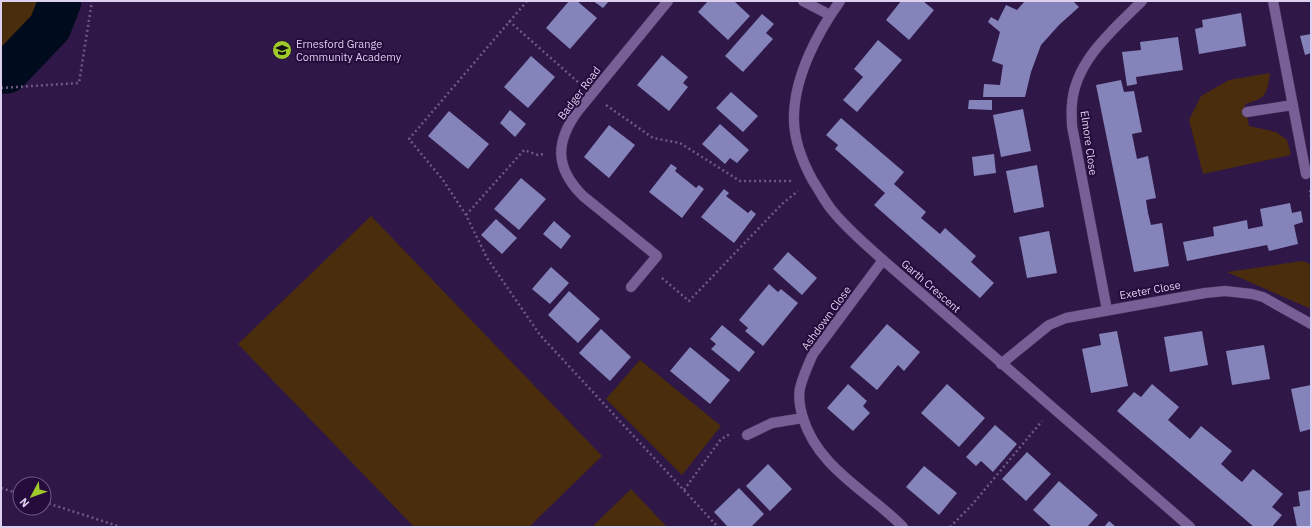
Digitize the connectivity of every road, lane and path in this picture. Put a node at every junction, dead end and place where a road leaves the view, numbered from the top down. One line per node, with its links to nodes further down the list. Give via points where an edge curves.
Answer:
1 (92, 1): 10 (path, via 80,83)
2 (527, 1): 9 (path)
3 (668, 1): 11 (street, Badger Road)
4 (803, 1): 8 (street)
5 (840, 1): 8 (street, Garth Crescent)
6 (1142, 1): 21 (street, Elmore Close, via 1092,54 1081,71 1072,104 1072,126)
7 (1273, 1): 12 (street)
8 (830, 15): 16 (street, Garth Crescent, via 803,70 796,92 795,135)
9 (509, 21): 11 (path); 17 (path, via 408,139 443,180)
10 (1, 88)
11 (592, 94): 14 (street, Badger Road, via 568,124); 16 (path, via 653,138 680,143 740,181)
12 (1293, 105): 13 (street); 15 (street)
13 (1247, 112)
14 (560, 151): 17 (path, via 538,155 524,150); 19 (street, Badger Road, via 566,175 573,186 657,256)
15 (1306, 174)
16 (813, 180): 18 (street, Garth Crescent, via 830,208); 19 (path, via 782,204 689,301)
17 (466, 215): 28 (path, via 487,258 540,335)
18 (883, 260): 23 (street, Garth Crescent); 25 (street, Ashdown Close, via 813,354 805,369 799,406)
19 (649, 265): 20 (street)
20 (631, 287)
21 (1107, 310): 22 (street, Exeter Close, via 1225,291 1263,297); 23 (street, Exeter Close, via 1049,325)
22 (1311, 324)
23 (1001, 364): 24 (street, Garth Crescent)
24 (1052, 408): 34 (path, via 971,506); 35 (street, Garth Crescent)
25 (803, 418): 26 (street, via 772,423); 33 (street, Ashdown Close, via 816,445 827,460)
26 (748, 435): 28 (path, via 739,429 721,439)
27 (1, 488): 29 (path)
28 (684, 490): 32 (path)
29 (12, 491)
30 (52, 505): 31 (path)
31 (121, 527)
32 (718, 527)
33 (903, 527)
34 (950, 527)
35 (1190, 527)

